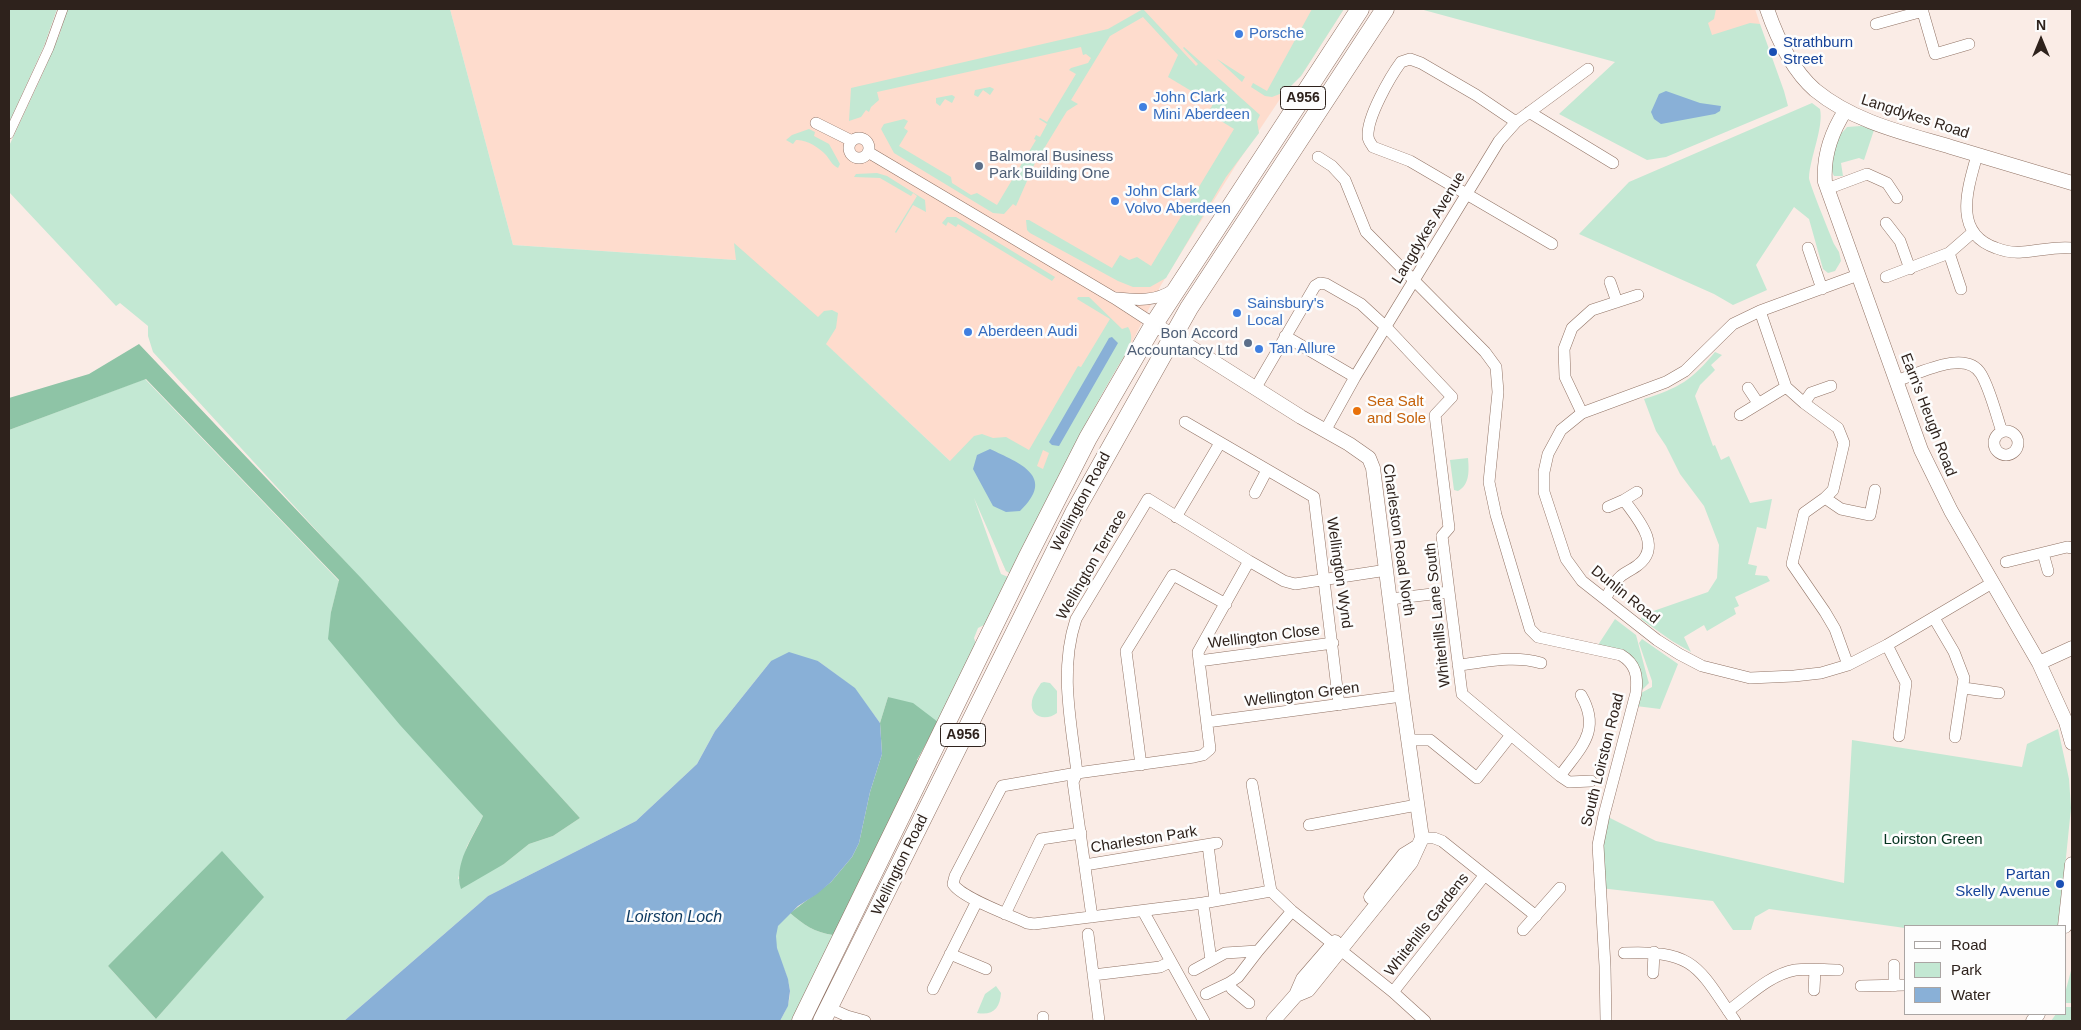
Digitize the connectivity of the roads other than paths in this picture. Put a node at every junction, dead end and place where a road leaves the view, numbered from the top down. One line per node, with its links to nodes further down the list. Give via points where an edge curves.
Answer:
1 (63, 9): 13 (street, via 49,48)
2 (1360, 9): 32 (main road, Wellington Road / A956)
3 (1384, 9): 42 (main road, Wellington Road / A956)
4 (1767, 9): 9 (street, Langdykes Road, via 1797,70 1814,89)
5 (1923, 10): 6 (street); 7 (street, via 1935,54)
6 (1876, 24)
7 (1968, 44)
8 (1588, 68): 10 (street, Langdykes Avenue)
9 (1845, 111): 14 (street, Langdykes Road, via 1896,131); 18 (street, Earn's Heugh Road, via 1827,149 1824,172)
10 (1529, 112): 11 (street, Langdykes Avenue); 16 (street)
11 (1516, 122): 19 (street, Langdykes Avenue, via 1499,141); 19 (street, via 1421,63 1410,59 1396,68 1376,105 1369,141)
12 (816, 124): 36 (street, via 852,141 850,149 854,156 862,158 868,152)
13 (9, 134)
14 (1977, 154): 17 (street, Langdykes Road); 22 (street, via 1966,200)
15 (1318, 157): 30 (street, South Loirston Road, via 1332,166 1344,180 1366,232)
16 (1614, 163)
17 (2072, 183)
18 (1827, 189): 20 (street, via 1868,174 1887,182); 28 (street, Earn's Heugh Road)
19 (1467, 194): 23 (street); 30 (street, Langdykes Avenue)
20 (1897, 198)
21 (1886, 223): 27 (street, via 1900,241)
22 (1972, 233): 25 (street, via 1988,245 2007,252); 26 (street)
23 (1552, 244)
24 (1808, 248): 33 (street)
25 (2072, 248)
26 (1949, 253): 27 (street); 34 (street)
27 (1910, 268): 29 (street)
28 (1858, 275): 33 (street, Dunlin Road); 44 (street, Earn's Heugh Road)
29 (1886, 277)
30 (1414, 281): 40 (street, Langdykes Avenue); 153 (street, South Loirston Road, via 1496,367 1498,392 1490,482 1496,515 1530,629 1538,637 1621,654 1635,669 1636,693 1598,845)
31 (1610, 282): 37 (street)
32 (1180, 285): 36 (street, via 1155,298); 39 (main road, Wellington Road / A956)
33 (1822, 289): 38 (street, Dunlin Road)
34 (1961, 289)
35 (1638, 295): 37 (street)
36 (1114, 298): 39 (street)
37 (1617, 302): 51 (street, via 1592,310 1572,328 1564,349 1565,377)
38 (1760, 311): 46 (street); 51 (street, Dunlin Road, via 1733,324 1685,371 1666,382)
39 (1154, 324): 42 (street, Charleston Road North); 148 (main road, Wellington Road / A956, via 1063,486)
40 (1387, 328): 41 (street, via 1361,304 1320,283 1315,286); 43 (street, Langdykes Avenue); 73 (street, Whitehills Lane South, via 1452,396 1435,416 1449,528 1442,536)
41 (1285, 336): 43 (street); 47 (street)
42 (1174, 337): 47 (street, Charleston Road North); 146 (main road, Wellington Road / A956, via 1074,513)
43 (1355, 377): 54 (street, Langdykes Avenue)
44 (1896, 382): 55 (street, via 1952,362 1972,364 1982,375); 72 (street, Earn's Heugh Road, via 1935,482)
45 (1831, 386): 50 (street, via 1811,393)
46 (1786, 387): 49 (street); 50 (street)
47 (1255, 388): 54 (street, Charleston Road North)
48 (1748, 388): 49 (street)
49 (1758, 403): 52 (street)
50 (1804, 403): 61 (street, via 1838,428 1844,443 1833,490)
51 (1582, 413): 75 (street, Dunlin Road, via 1561,430 1548,454 1544,492 1566,559 1582,581)
52 (1740, 415)
53 (1185, 422): 56 (street)
54 (1325, 431): 69 (street, Charleston Road North, via 1369,458)
55 (2002, 432)
56 (1220, 443): 57 (street); 64 (street)
57 (1268, 470): 59 (street); 71 (street, Wellington Wynd, via 1314,497)
58 (1875, 490): 61 (street, via 1870,515 1841,509)
59 (1255, 492)
60 (1637, 492): 62 (street)
61 (1825, 498): 84 (street, via 1804,513 1792,564 1835,629)
62 (1624, 500): 63 (street); 75 (street, via 1649,539 1648,547 1640,564 1621,576)
63 (1608, 507)
64 (1176, 517): 67 (street, Wellington Terrace); 99 (street, Wellington Terrace, via 1148,499 1076,619 1070,638 1066,679)
65 (2072, 548): 66 (street)
66 (2042, 553): 68 (street); 70 (street)
67 (1249, 562): 71 (street, Wellington Terrace, via 1295,584); 76 (street)
68 (2006, 562)
69 (1387, 570): 71 (street, Wellington Terrace); 74 (street, Charleston Road North)
70 (2048, 571)
71 (1324, 581): 78 (street, Wellington Wynd)
72 (1992, 583): 77 (street, Dunlin Road); 83 (street, Earn's Heugh Road)
73 (1449, 592): 74 (street); 85 (street, Whitehills Lane South)
74 (1390, 599): 89 (street, Charleston Road North)
75 (1605, 599): 84 (street, Dunlin Road, via 1657,640 1702,666 1750,678 1804,675)
76 (1226, 604): 81 (street, via 1198,652); 98 (street, via 1173,575 1126,651)
77 (1934, 618): 79 (street, Dunlin Road); 86 (street, via 1960,664)
78 (1333, 643): 81 (street, Wellington Close); 90 (street, Wellington Wynd)
79 (1887, 645): 84 (street, Dunlin Road); 94 (street, via 1906,683)
80 (2072, 648): 83 (street)
81 (1199, 661): 91 (street)
82 (1541, 663): 85 (street, via 1517,658)
83 (2039, 663): 92 (street, Earn's Heugh Road)
84 (1848, 664)
85 (1458, 665): 93 (street, Whitehills Lane South, via 1462,694)
86 (1964, 688): 87 (street); 95 (street)
87 (1999, 693)
88 (1581, 695): 100 (street, via 1591,720 1589,731)
89 (1402, 696): 90 (street, Wellington Green); 96 (street, Charleston Road North)
90 (1339, 705): 91 (street, Wellington Green)
91 (1207, 722): 98 (street, via 1210,749 1203,755)
92 (2069, 722): 97 (street, Earn's Heugh Road)
93 (1511, 735): 96 (street, via 1477,778 1430,740); 100 (street)
94 (1899, 736)
95 (1955, 737)
96 (1409, 740): 103 (street, Charleston Road North)
97 (2072, 743)
98 (1141, 765): 99 (street)
99 (1077, 773): 105 (street, Wellington Terrace, via 1073,782); 113 (street, via 1002,786 953,884 957,890)
100 (1560, 776): 101 (street, via 1570,782)
101 (1591, 781)
102 (1252, 784): 111 (street)
103 (1417, 805): 104 (street); 106 (street, Charleston Road North)
104 (1309, 825)
105 (1081, 833): 108 (street, Wellington Terrace); 117 (street, via 1041,839)
106 (1420, 842): 109 (street, Whitehills Gardens, via 1434,838 1442,841); 123 (street, via 1404,855)
107 (2072, 864): 120 (street)
108 (1085, 865): 112 (street, Charleston Park, via 1213,844); 119 (street, Wellington Terrace)
109 (1484, 876): 118 (street, Whitehills Gardens); 142 (street, Whitehills Gardens)
110 (1560, 888): 118 (street)
111 (1271, 891): 112 (street); 116 (street)
112 (1215, 900): 114 (street)
113 (977, 901): 117 (street); 127 (street)
114 (1203, 903): 115 (street); 128 (street)
115 (1143, 911): 119 (street); 129 (street)
116 (1292, 911): 123 (street); 124 (street)
117 (1005, 914): 119 (street, via 1034,924)
118 (1536, 916): 121 (street)
119 (1092, 918)
120 (2065, 925)
121 (1523, 930)
122 (1088, 934): 136 (street)
123 (1337, 948): 142 (street); 151 (street, via 1303,979 1296,995)
124 (1258, 951): 128 (street, via 1225,953); 137 (street, via 1238,977)
125 (1654, 952): 126 (street); 135 (street); 145 (street, via 1688,962 1700,972)
126 (1624, 953)
127 (950, 954): 131 (street); 140 (street)
128 (1211, 960): 132 (street)
129 (1170, 962): 136 (street); 147 (street)
130 (1894, 965): 139 (street)
131 (986, 969)
132 (1194, 970)
133 (1815, 970): 134 (street); 141 (street); 145 (street, via 1796,970 1772,978)
134 (1838, 970)
135 (1653, 973)
136 (1093, 975): 150 (street)
137 (1229, 983): 143 (street); 144 (street)
138 (1861, 986): 139 (street)
139 (1899, 986)
140 (933, 989)
141 (1814, 990)
142 (1393, 992): 152 (street)
143 (1206, 994)
144 (1249, 1003)
145 (1728, 1011): 154 (street)
146 (826, 1015): 149 (street)
147 (1201, 1020)
148 (801, 1021)
149 (865, 1021)
150 (1099, 1021)
151 (1273, 1021)
152 (1425, 1021)
153 (1606, 1021)
154 (1736, 1021)

